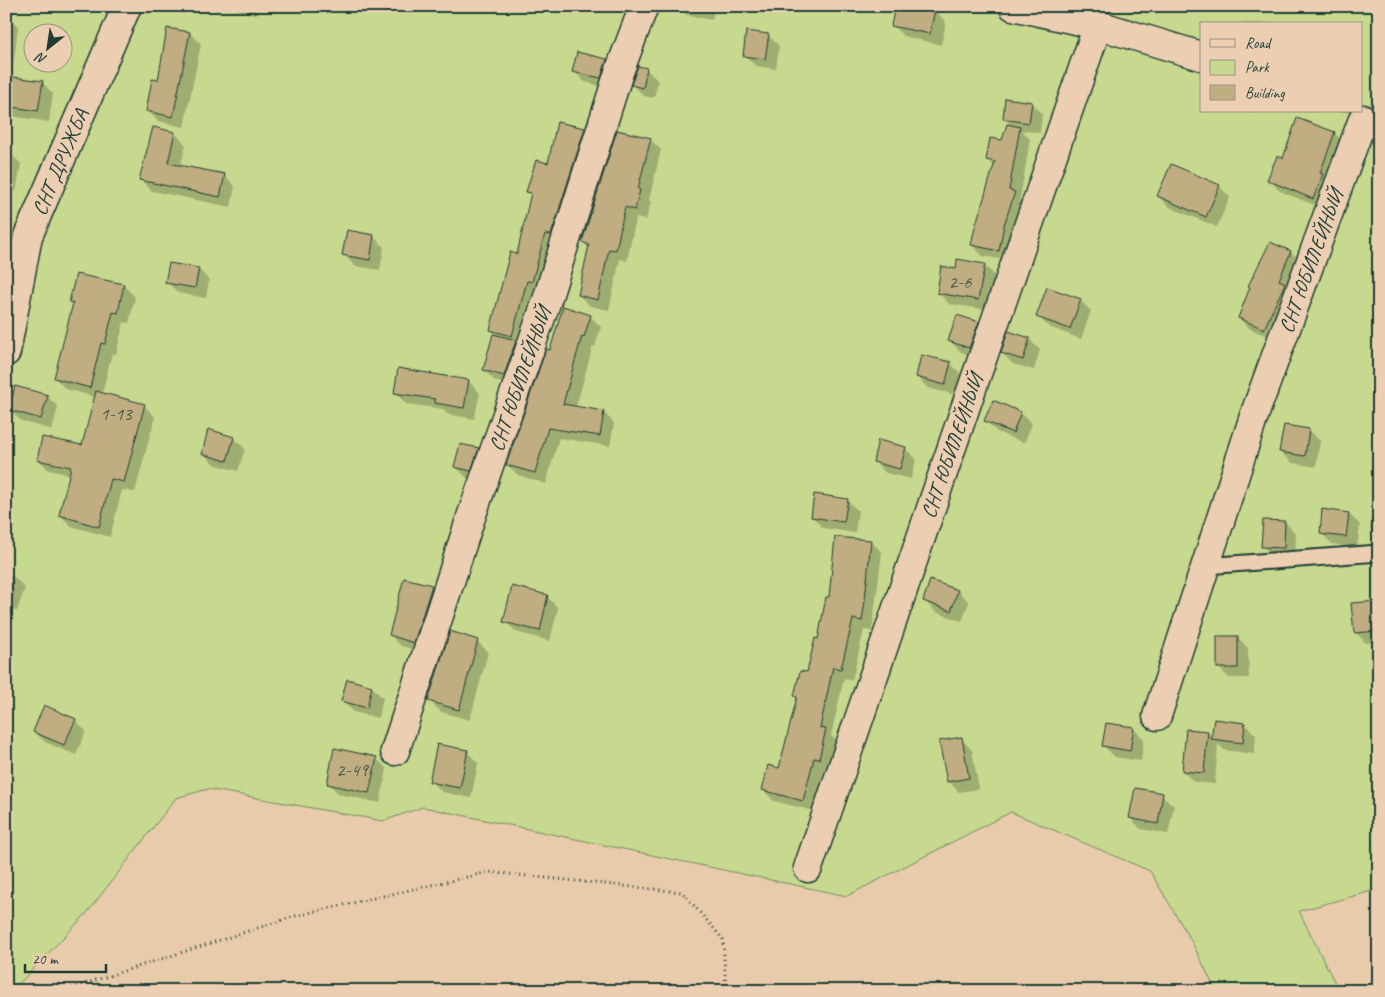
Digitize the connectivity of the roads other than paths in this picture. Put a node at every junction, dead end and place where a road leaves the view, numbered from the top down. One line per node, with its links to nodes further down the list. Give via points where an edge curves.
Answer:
1 (126, 6): 7 (street, СНТ ДРУЖБА, via 28,236)
2 (644, 6): 11 (street, СНТ ЮБИЛЕЙНЫЙ, via 619,72 546,304 470,520)
3 (1013, 6): 4 (street)
4 (1098, 25): 5 (street); 12 (street, СНТ ЮБИЛЕЙНЫЙ)
5 (1200, 56)
6 (1367, 121): 9 (street, СНТ ЮБИЛЕЙНЫЙ, via 1255,413)
7 (6, 352)
8 (1379, 553): 9 (lane)
9 (1206, 566): 10 (street, СНТ ЮБИЛЕЙНЫЙ)
10 (1157, 716)
11 (395, 751)
12 (808, 868)

